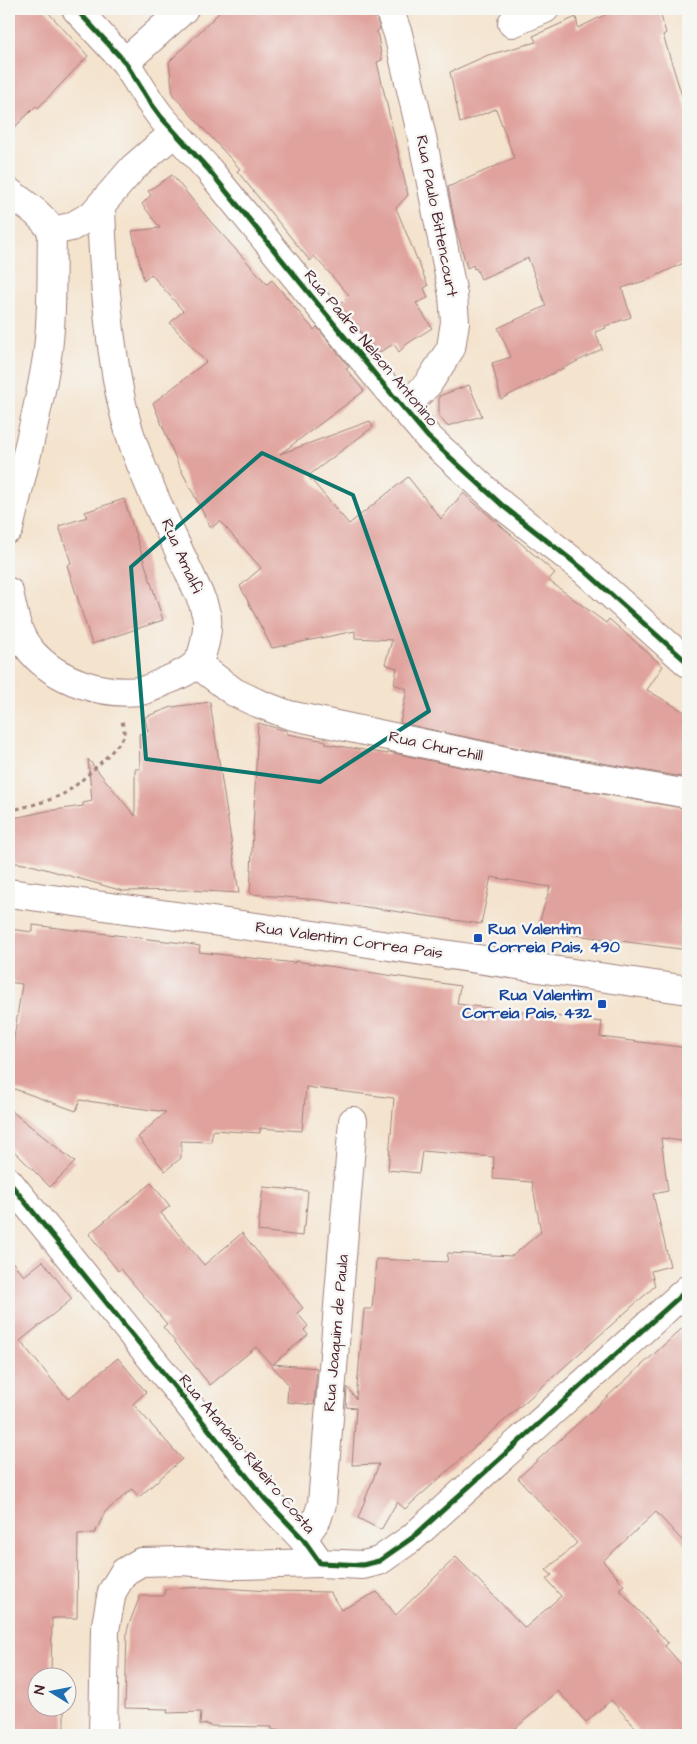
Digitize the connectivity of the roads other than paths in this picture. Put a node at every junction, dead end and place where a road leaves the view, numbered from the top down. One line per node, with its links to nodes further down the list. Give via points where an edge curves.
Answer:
1 (76, 9): 6 (street, Rua Padre Nelson Antonino)
2 (184, 9): 6 (street)
3 (389, 9): 11 (street, Rua Paulo Bittencourt, via 422,137 454,295 455,322 451,348 428,384)
4 (545, 9): 5 (street)
5 (512, 23)
6 (125, 62): 7 (street, Rua Padre Nelson Antonino, via 150,102)
7 (175, 132): 9 (street, via 133,168); 11 (street, Rua Padre Nelson Antonino, via 208,168)
8 (9, 192): 10 (street, via 37,212)
9 (101, 206): 10 (street, via 81,223); 15 (street, Rua Amalfi, via 104,275 119,390 144,474 203,603 207,618 204,646)
10 (52, 231): 12 (street, via 47,356)
11 (403, 409): 14 (street, Rua Padre Nelson Antonino, via 443,452 503,506 584,570)
12 (9, 529)
13 (9, 592): 15 (street, via 17,629 31,652 50,669 70,679 93,687 142,691 183,674)
14 (688, 663)
15 (197, 664): 16 (street, Rua Churchill, via 234,692 290,714 525,765)
16 (688, 794)
17 (9, 893): 18 (street, Rua Valentim Correa Pais)
18 (688, 990)
19 (354, 1122): 22 (street, Rua Joaquim de Paula, via 322,1504 317,1519)
20 (9, 1182): 22 (street, Rua Atanásio Ribeiro Costa, via 265,1499)
21 (688, 1289): 23 (street, via 412,1538 379,1561 363,1566)
22 (303, 1539): 23 (street, Rua Atanásio Ribeiro Costa)
23 (320, 1563): 24 (street, via 236,1565 181,1560 141,1562 124,1572 112,1592 104,1630)
24 (103, 1735)

